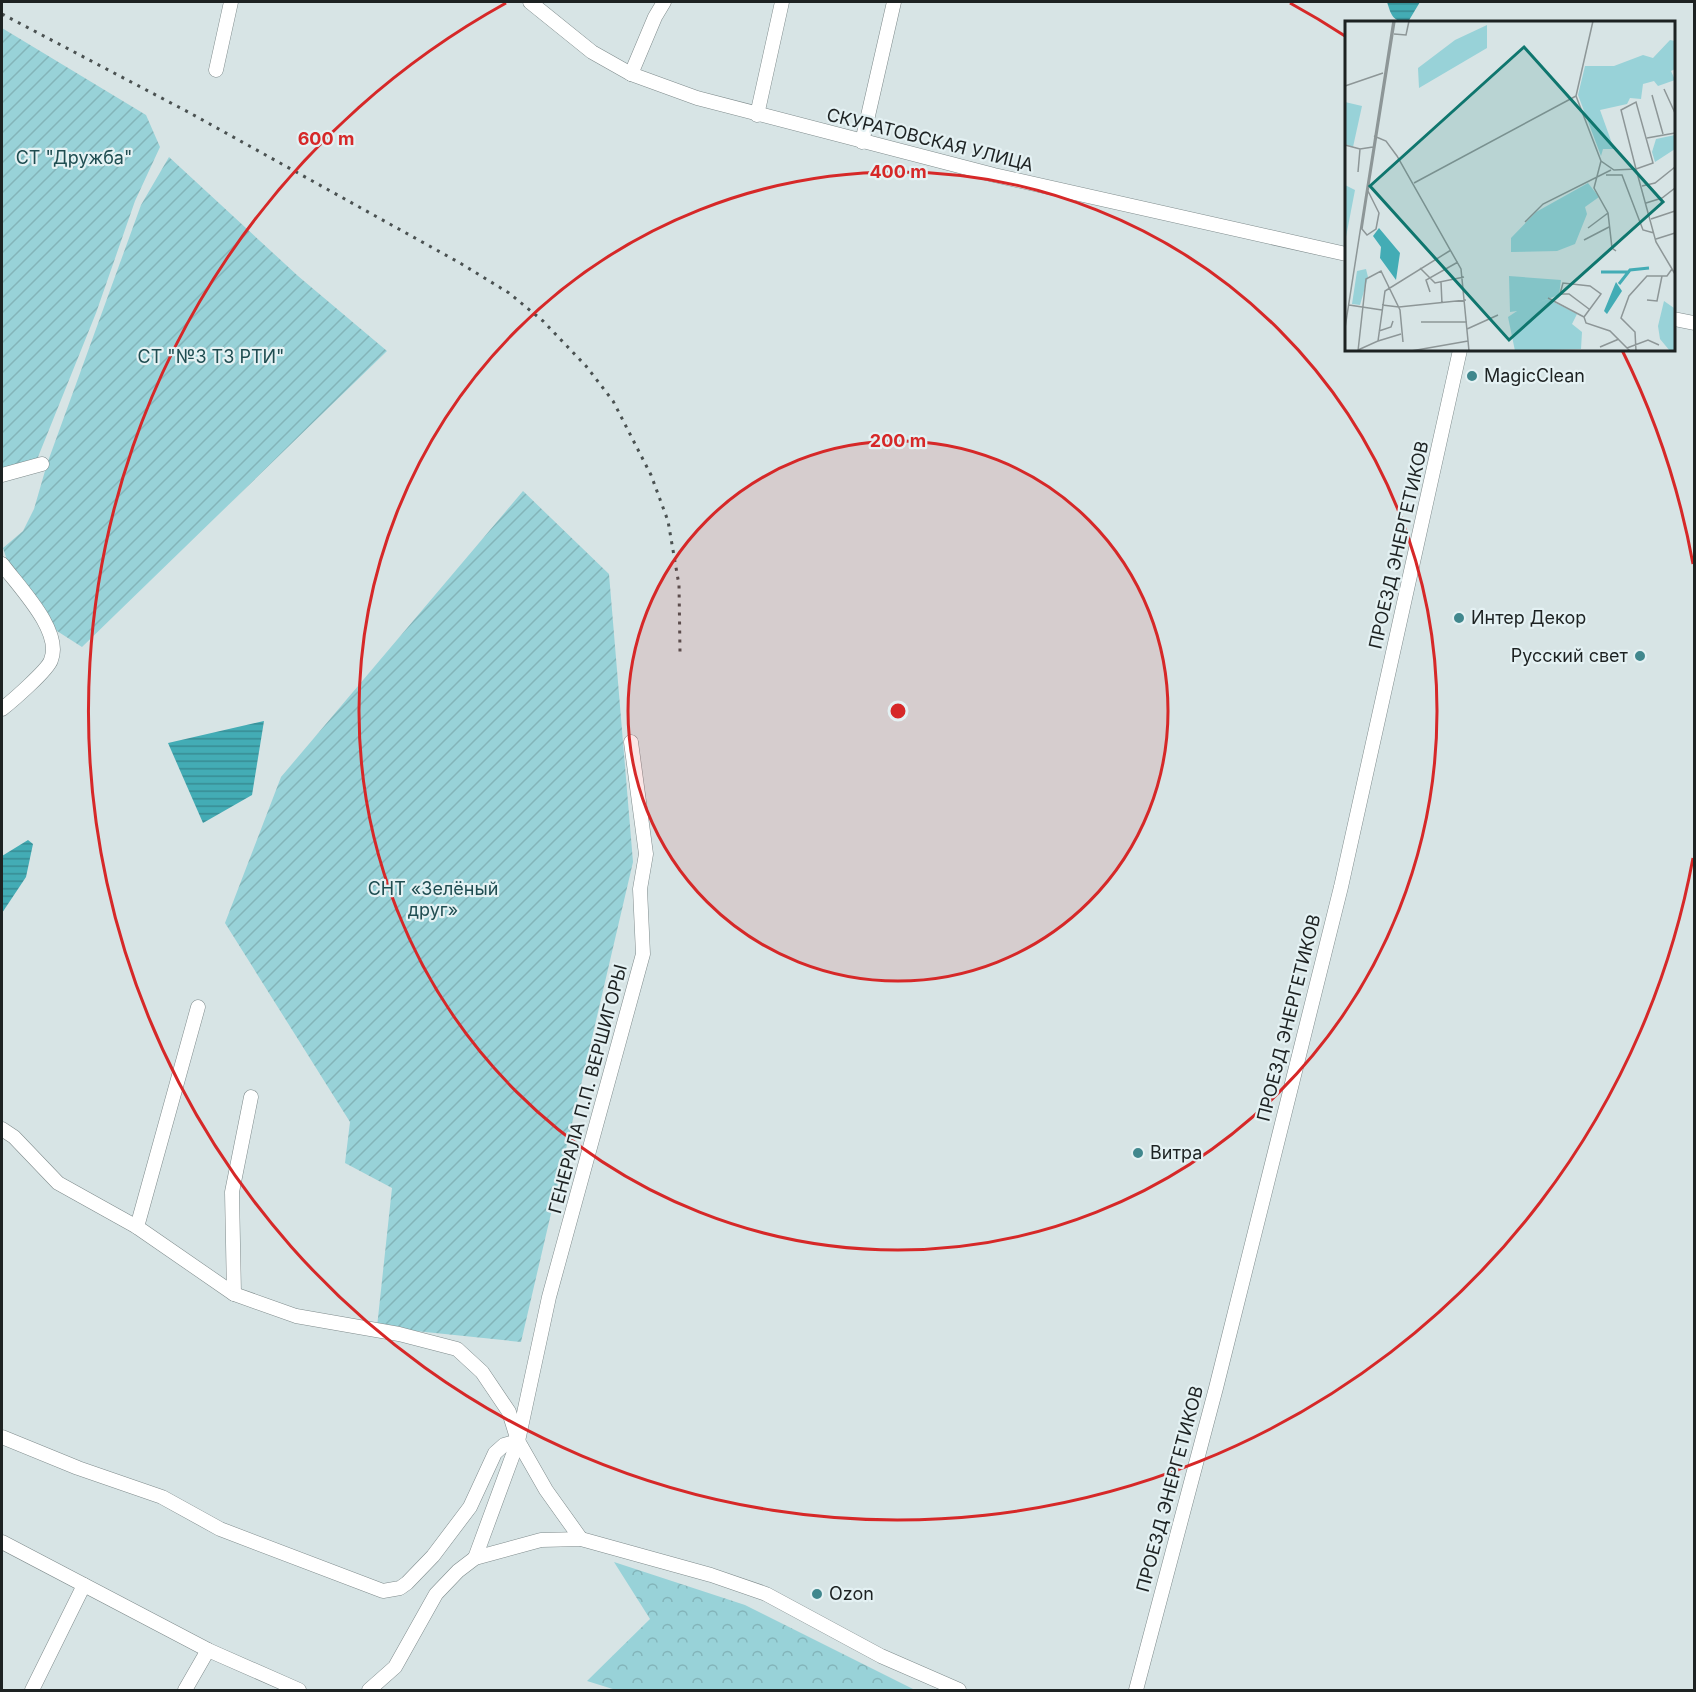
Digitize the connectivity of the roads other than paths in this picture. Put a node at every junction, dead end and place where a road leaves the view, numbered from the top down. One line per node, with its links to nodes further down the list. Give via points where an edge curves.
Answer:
1 (231, 2): 6 (street)
2 (530, 2): 7 (street, СКУРАТОВСКАЯ УЛИЦА, via 592,52)
3 (664, 2): 7 (street)
4 (782, 2): 8 (street)
5 (894, 2): 9 (street)
6 (216, 70)
7 (631, 74): 8 (street, СКУРАТОВСКАЯ УЛИЦА)
8 (758, 115): 9 (street, СКУРАТОВСКАЯ УЛИЦА)
9 (861, 142): 10 (street, СКУРАТОВСКАЯ УЛИЦА)
10 (1345, 254)
11 (1675, 319): 12 (street)
12 (1695, 323)
13 (1460, 351): 36 (street, ПРОЕЗД ЭНЕРГЕТИКОВ, via 1341,887)
14 (42, 464): 15 (street)
15 (2, 475)
16 (2, 564): 17 (street, via 48,625 54,644 51,661)
17 (2, 709)
18 (631, 742): 25 (street, ГЕНЕРАЛА П.П. ВЕРШИГОРЫ, via 646,854 640,889 643,954 549,1297)
19 (198, 1007): 22 (street)
20 (251, 1097): 23 (street, via 232,1192)
21 (2, 1129): 22 (street, via 58,1183)
22 (137, 1227): 23 (street)
23 (234, 1294): 25 (street, via 296,1316 399,1334 457,1349 482,1372 504,1404)
24 (2, 1437): 25 (street, via 162,1497 220,1529 383,1591 408,1583 433,1556 470,1507 495,1453 504,1445)
25 (518, 1442): 26 (street); 28 (street, ГЕНЕРАЛА П.П. ВЕРШИГОРЫ)
26 (581, 1539): 28 (street, via 541,1540); 35 (street, via 766,1594 881,1656)
27 (2, 1542): 29 (street)
28 (475, 1558): 34 (street, via 436,1594 395,1667)
29 (84, 1585): 30 (street); 31 (street)
30 (208, 1650): 32 (street); 33 (street)
31 (32, 1690)
32 (185, 1690)
33 (298, 1690)
34 (369, 1690)
35 (959, 1690)
36 (1136, 1690)

